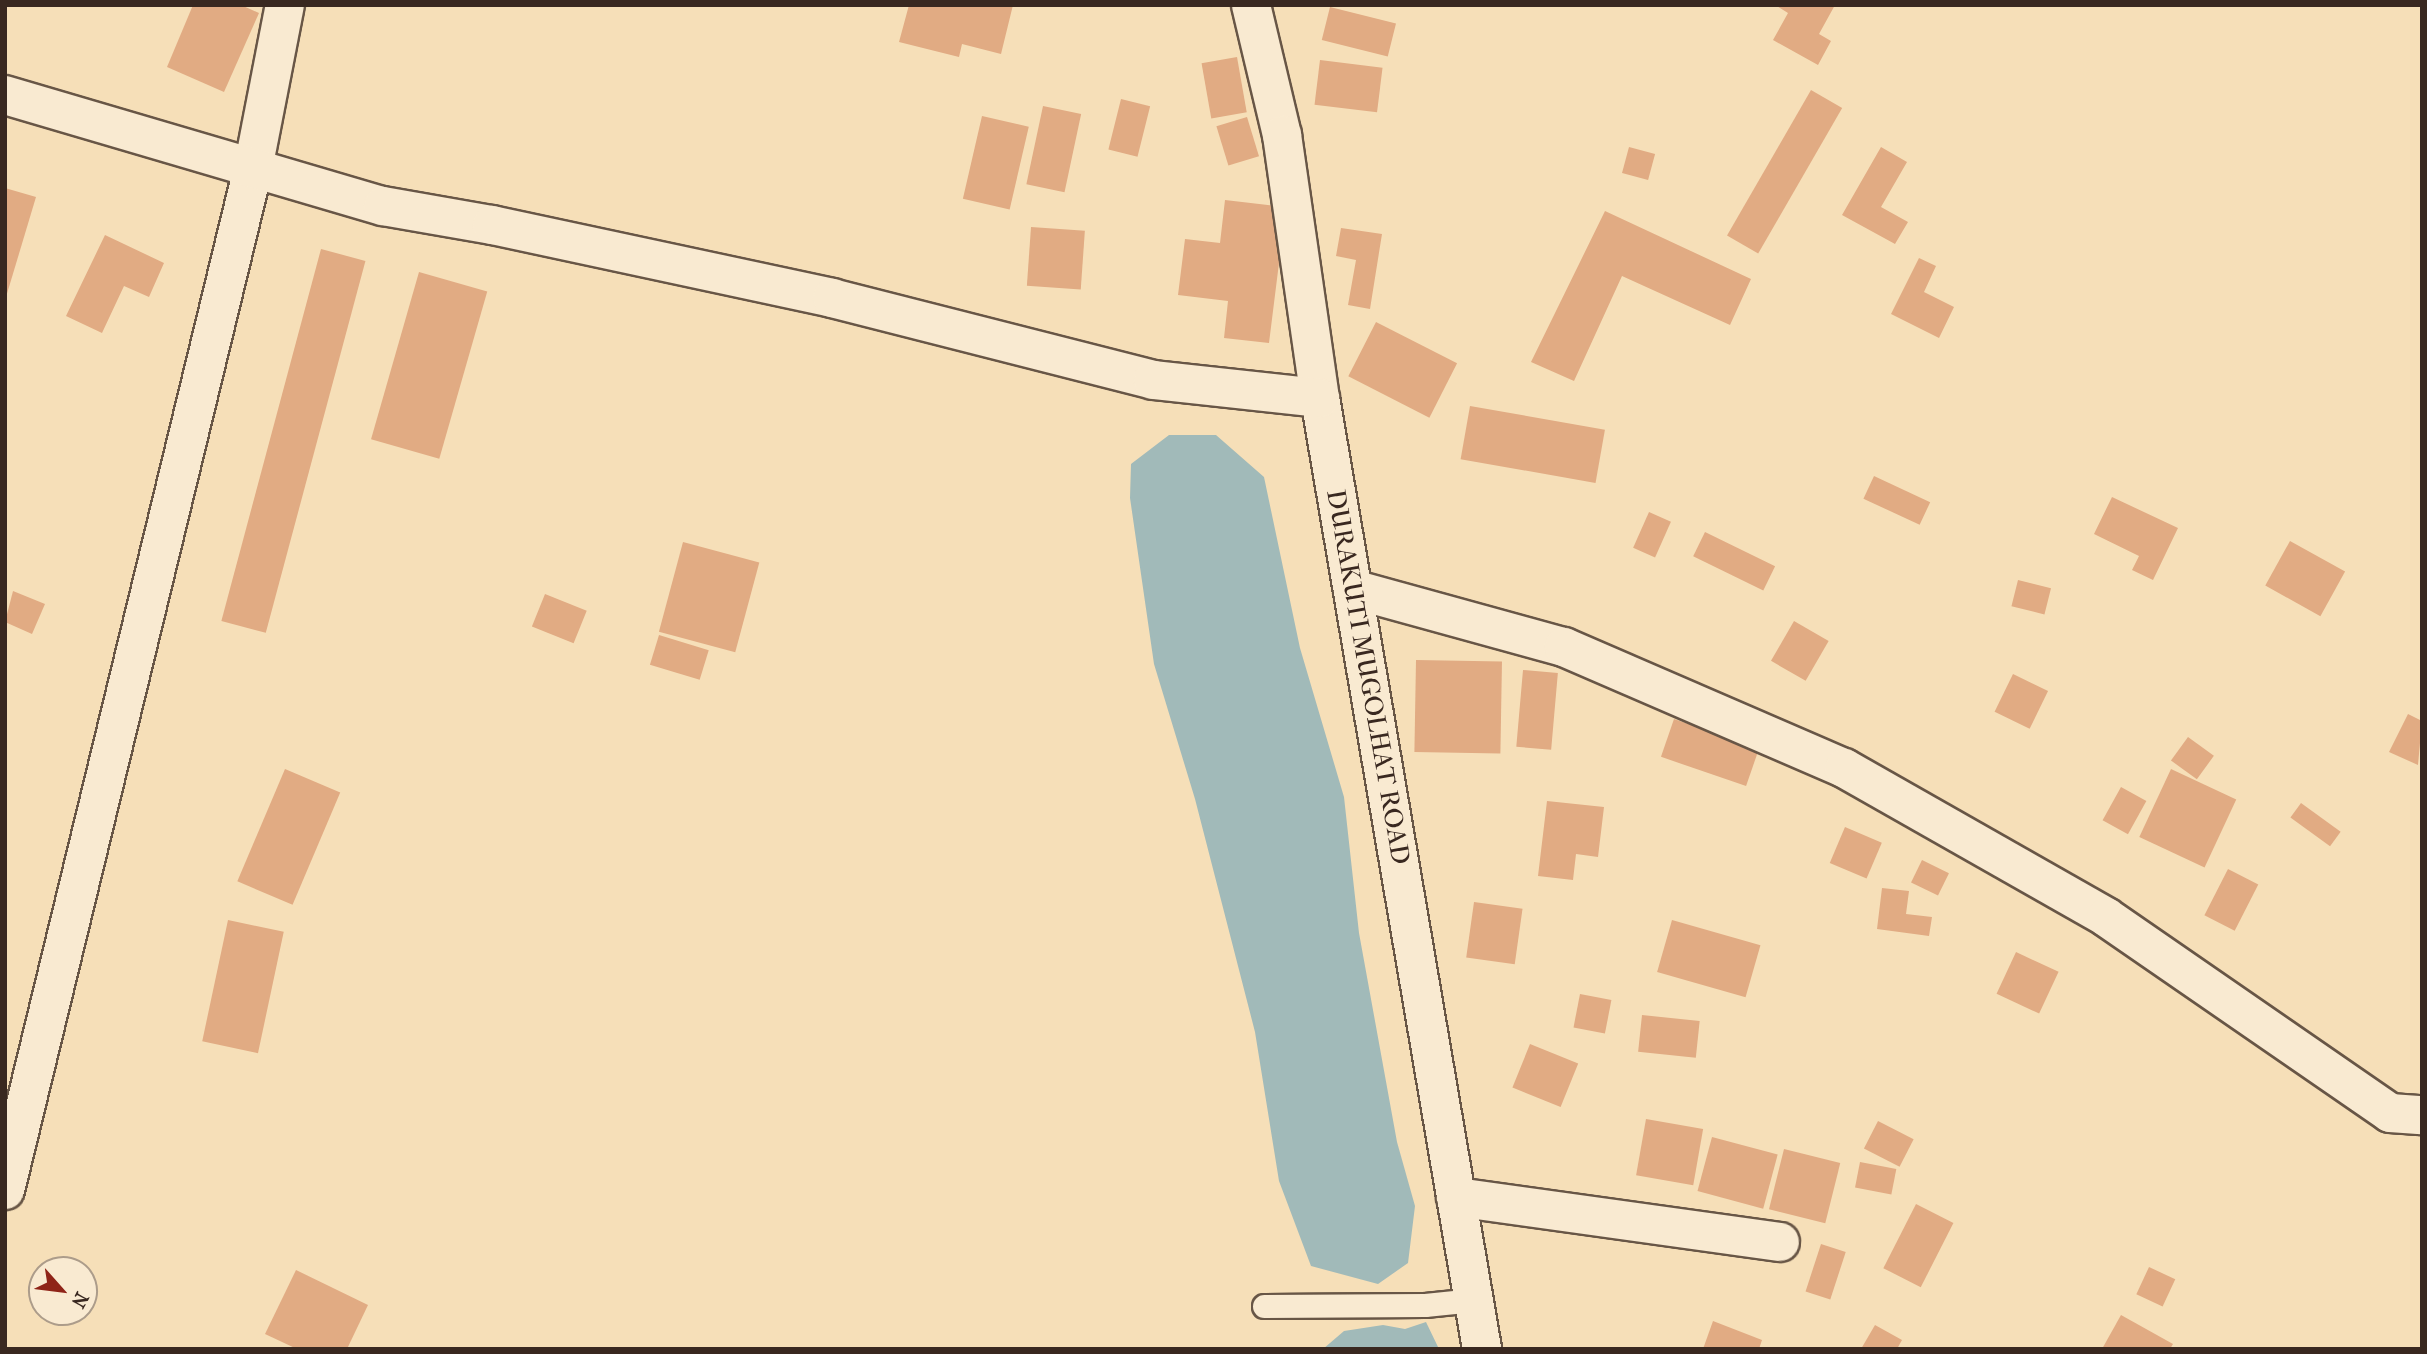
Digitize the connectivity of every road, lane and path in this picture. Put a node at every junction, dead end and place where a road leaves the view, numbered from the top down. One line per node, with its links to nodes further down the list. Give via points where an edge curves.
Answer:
1 (285, 5): 4 (street)
2 (1251, 5): 5 (street, DURAKUTI MUGOLHAT ROAD, via 1282,135)
3 (5, 95): 4 (street)
4 (253, 169): 5 (street, via 383,206 832,298 1153,380); 8 (street)
5 (1320, 398): 6 (street, DURAKUTI MUGOLHAT ROAD)
6 (1353, 589): 7 (street, via 1564,647 1844,768 2106,917 2390,1113); 9 (street, DURAKUTI MUGOLHAT ROAD)
7 (2422, 1115)
8 (5, 1190)
9 (1456, 1197): 10 (street); 11 (street, DURAKUTI MUGOLHAT ROAD)
10 (1780, 1242)
11 (1474, 1300): 12 (lane, via 1425,1305); 13 (street, DURAKUTI MUGOLHAT ROAD)
12 (1264, 1306)
13 (1482, 1349)

